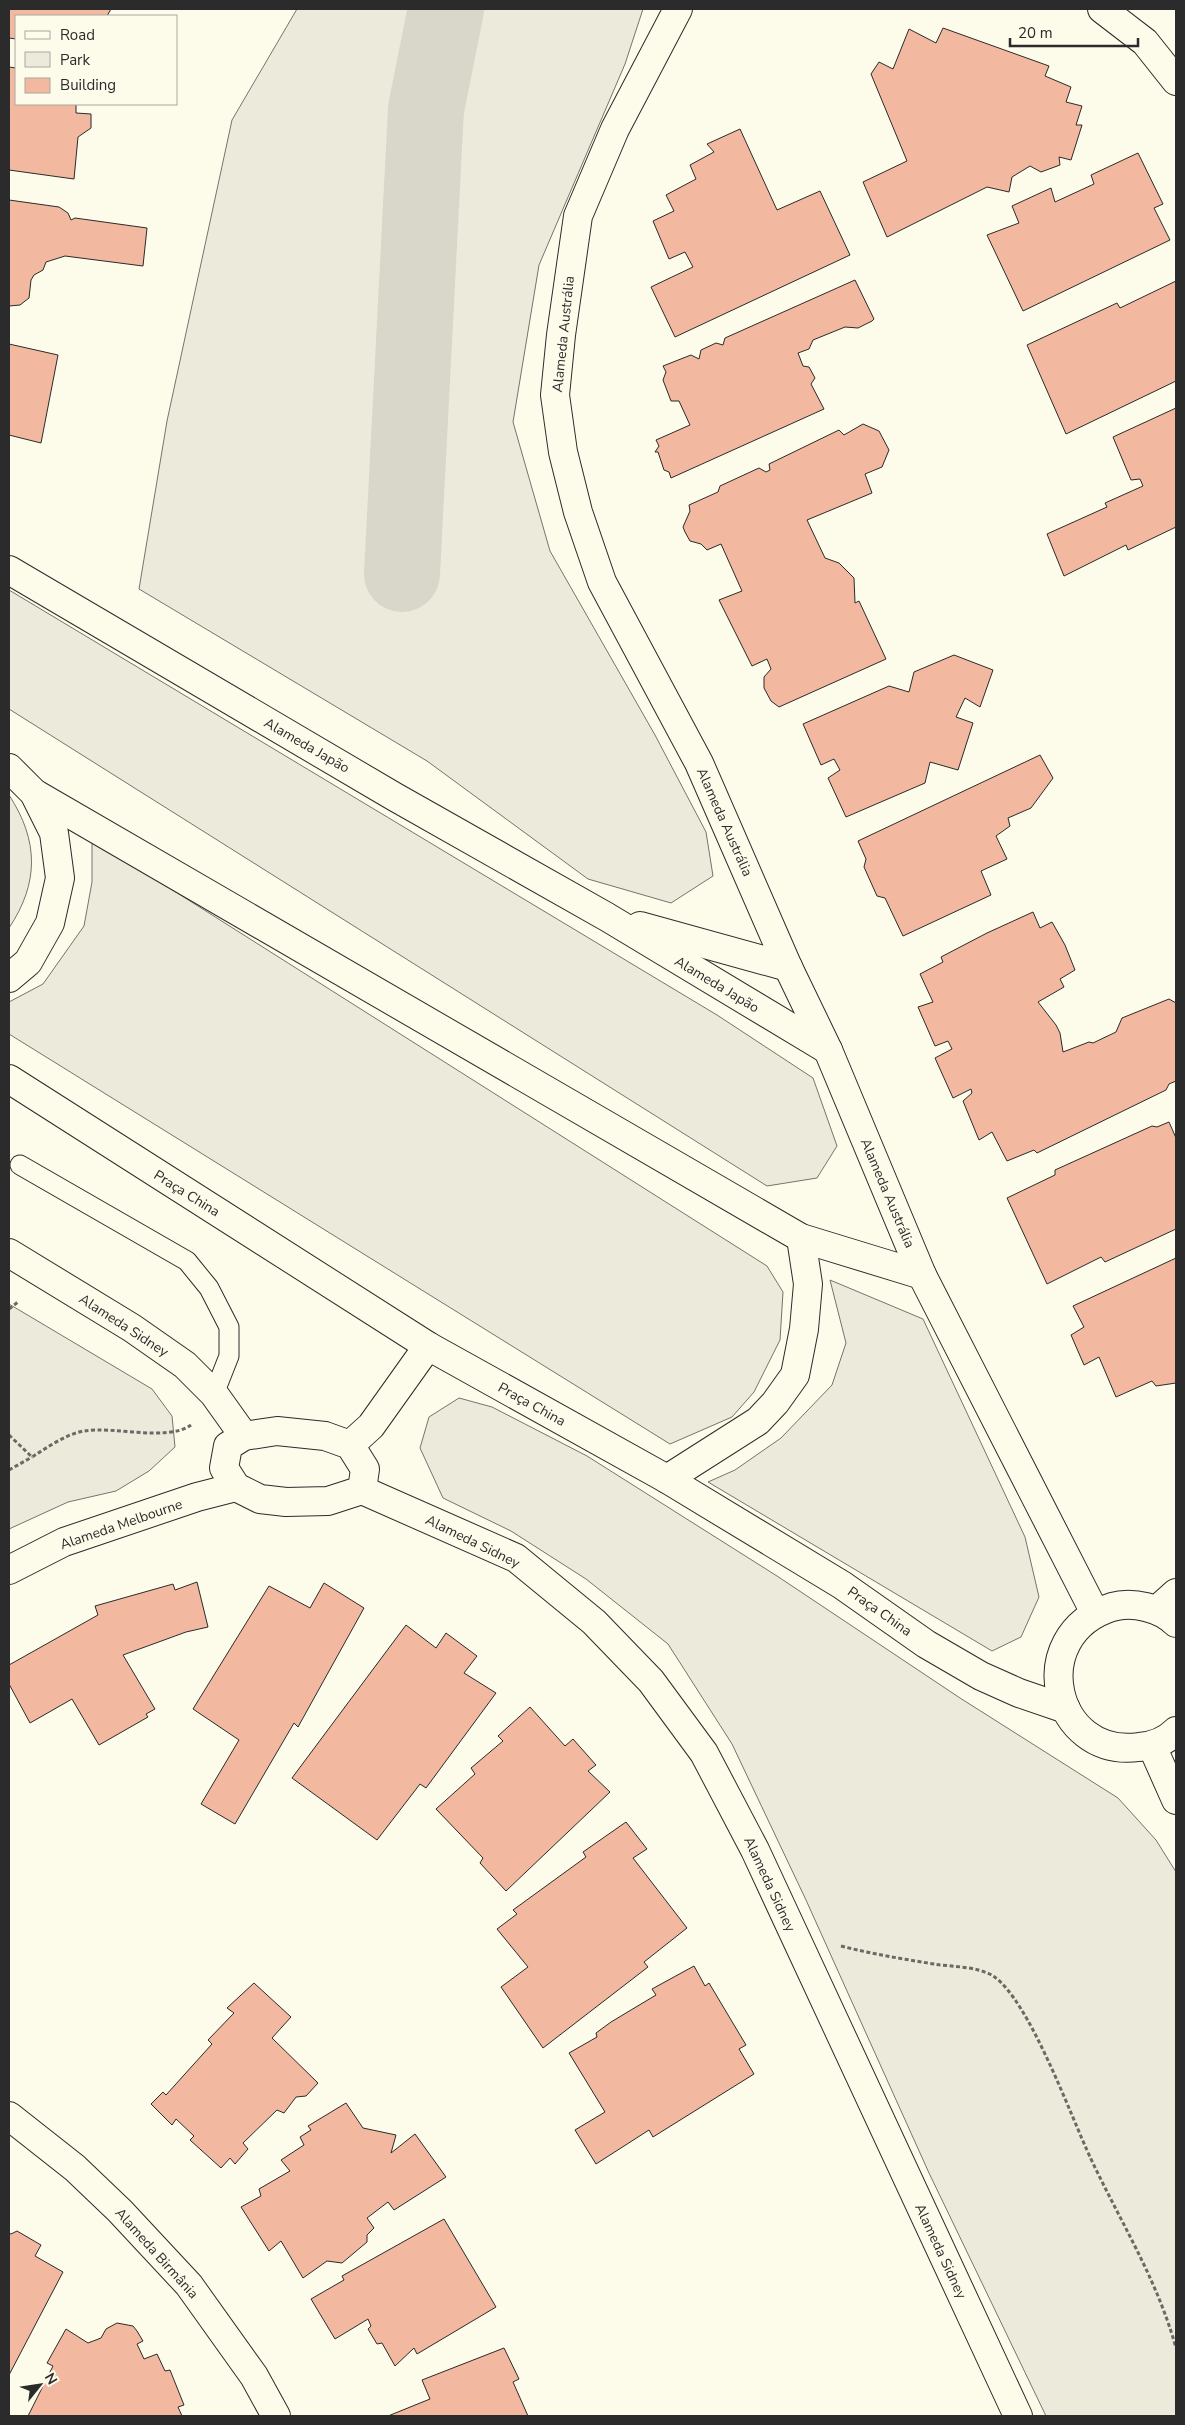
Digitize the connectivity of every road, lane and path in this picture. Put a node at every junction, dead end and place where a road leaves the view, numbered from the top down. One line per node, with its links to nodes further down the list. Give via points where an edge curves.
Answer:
1 (678, 9): 8 (street, Alameda Austrália, via 615,129 578,216 555,395 563,452 602,582 699,763)
2 (1102, 9): 3 (street, via 1146,42)
3 (1176, 81)
4 (9, 570): 7 (street, Alameda Japão, via 395,797)
5 (9, 768): 6 (street)
6 (34, 793): 9 (street, via 54,834 60,878 50,923 28,962); 13 (street)
7 (607, 917): 8 (street, Alameda Japão); 10 (street, Alameda Japão)
8 (788, 967): 10 (street, Alameda Austrália)
9 (9, 978)
10 (828, 1050): 15 (street, Alameda Austrália)
11 (9, 1079): 16 (street, Praça China)
12 (20, 1164): 17 (lane, via 187,1261 209,1288 229,1327 229,1356)
13 (801, 1238): 15 (street); 23 (street, via 808,1284 795,1375 758,1421)
14 (9, 1253): 17 (street, Alameda Sidney, via 148,1339 185,1365)
15 (922, 1275): 28 (street, Alameda Austrália)
16 (428, 1346): 20 (street, via 371,1426); 23 (street, Praça China)
17 (214, 1394): 19 (street, Alameda Sidney); 21 (path, via 190,1427 167,1432 83,1431)
18 (9, 1435): 21 (path)
19 (244, 1436): 20 (street, via 277,1432 325,1436); 24 (street, via 228,1446 224,1468)
20 (350, 1445): 25 (street, via 365,1469)
21 (32, 1457): 22 (path)
22 (9, 1470)
23 (667, 1479): 29 (street, Praça China, via 842,1585 926,1644 981,1676)
24 (236, 1488): 25 (street, via 260,1499 286,1502 328,1501); 26 (street, Alameda Melbourne, via 197,1497 64,1542)
25 (362, 1490): 33 (street, Alameda Sidney, via 516,1558 594,1622 651,1681 704,1752 755,1850)
26 (9, 1570)
27 (1170, 1609): 28 (street, via 1115,1606)
28 (1096, 1613): 29 (street, via 1069,1638 1061,1655 1058,1673)
29 (1066, 1709): 31 (street, via 1077,1726 1111,1746)
30 (1176, 1731): 31 (street)
31 (1152, 1746): 32 (street)
32 (1176, 1800)
33 (794, 1935): 35 (path, via 876,1955 975,1970 992,1976 1007,1989 1041,2047 1092,2160 1140,2253); 37 (street, Alameda Sidney)
34 (9, 2116): 36 (street, Alameda Birmânia, via 75,2168 189,2286 249,2368)
35 (1176, 2348)
36 (276, 2416)
37 (1018, 2416)

